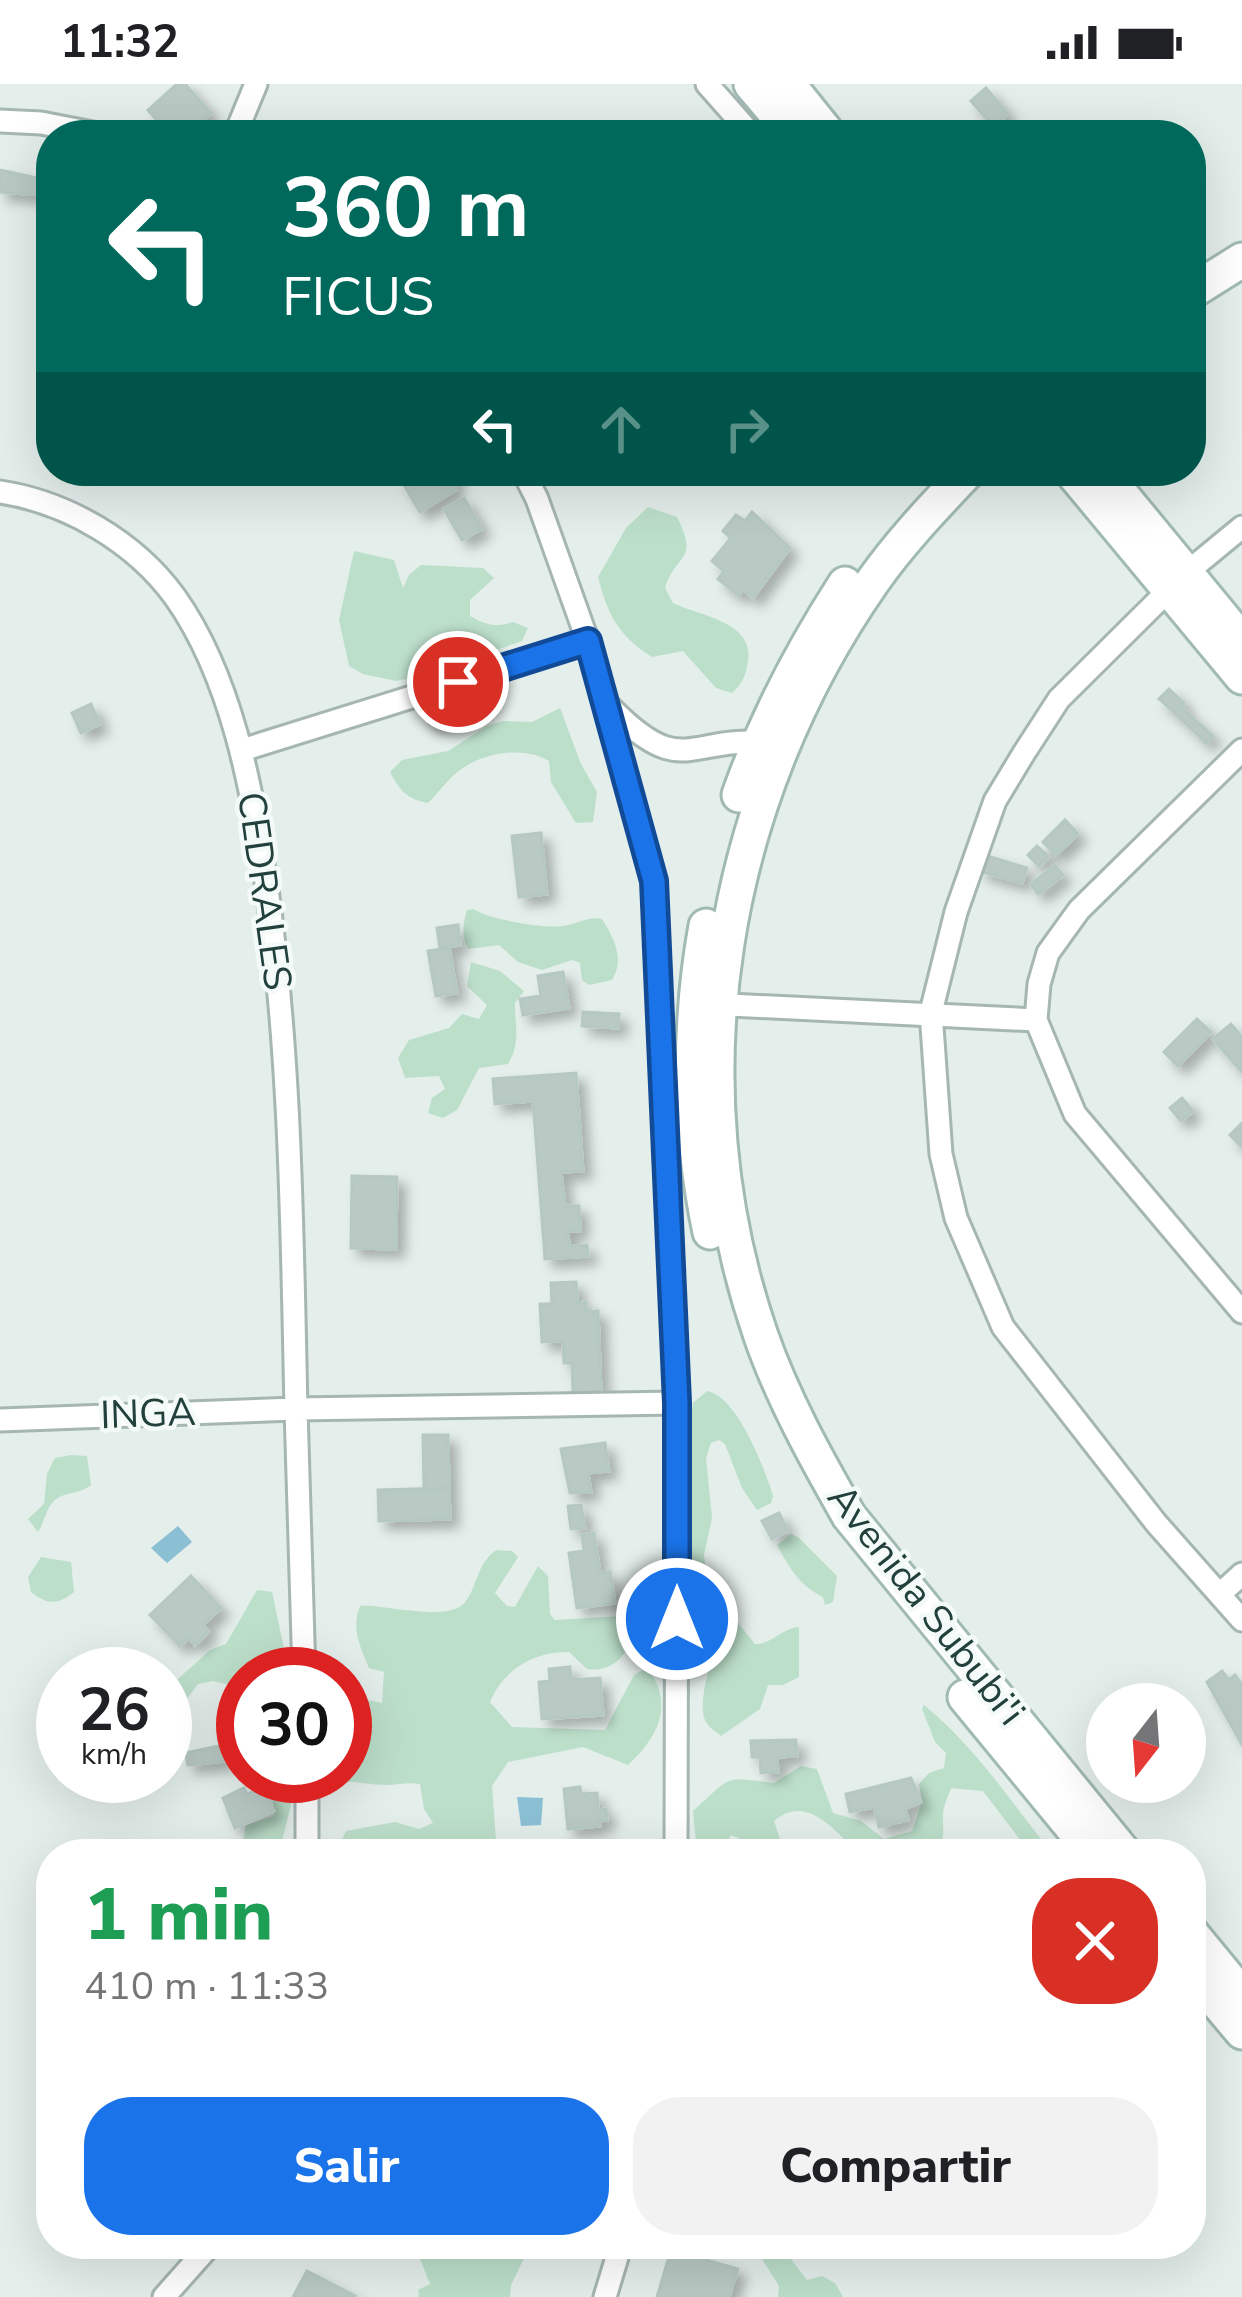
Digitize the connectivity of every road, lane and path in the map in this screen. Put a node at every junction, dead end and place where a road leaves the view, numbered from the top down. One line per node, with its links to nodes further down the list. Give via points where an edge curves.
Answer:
1 (256, 84): 5 (street)
2 (751, 84): 7 (street)
3 (788, 84): 8 (street)
4 (714, 86): 6 (street)
5 (241, 120)
6 (740, 120)
7 (781, 120)
8 (818, 120)
9 (0, 122): 10 (street)
10 (36, 123)
11 (1242, 260): 12 (street)
12 (1206, 283)
13 (1242, 287): 14 (street)
14 (1206, 309)
15 (530, 486): 23 (street)
16 (924, 486): 27 (street, Avenida Sububi'i, via 855,569 796,661)
17 (954, 486): 27 (street, Avenida Sububi'i, via 873,582)
18 (1085, 486): 22 (street)
19 (1112, 486): 22 (street)
20 (0, 492): 28 (street, CEDRALES, via 82,518 139,559 175,598)
21 (1242, 527): 22 (street)
22 (1177, 582): 24 (street); 25 (street); 32 (street, via 1059,699 995,801)
23 (588, 641): 26 (street); 28 (street)
24 (1242, 641)
25 (1242, 677)
26 (606, 704): 27 (street, via 654,746 680,752); 30 (street, via 654,881)
27 (770, 743): 31 (street, Avenida Sububi'i)
28 (242, 750): 37 (street, CEDRALES, via 276,949 289,1098)
29 (1242, 750): 33 (street, via 1079,910 1048,953)
30 (659, 988): 31 (street); 34 (street)
31 (706, 1005): 32 (street); 34 (street); 46 (street, Avenida Sububi'i, via 699,1167 727,1302 765,1406 860,1570); 47 (street, Avenida Sububi'i, via 730,1222 755,1318 818,1462 868,1543)
32 (931, 1012): 33 (street); 40 (street, via 941,1154 956,1218 1003,1328)
33 (1036, 1020): 35 (street, via 1075,1114)
34 (662, 1037): 36 (street)
35 (1242, 1312)
36 (677, 1403): 37 (street); 45 (street)
37 (296, 1409): 38 (street, INGA); 42 (street, CEDRALES)
38 (0, 1420)
39 (1242, 1574): 40 (street)
40 (1220, 1594): 41 (street)
41 (1242, 1620)
42 (303, 1647)
43 (307, 1803): 44 (street)
44 (308, 1839)
45 (676, 1839)
46 (1082, 1839)
47 (1113, 1839)
48 (1206, 1951): 50 (street)
49 (1206, 1989): 51 (street)
50 (1242, 1995)
51 (1242, 2032)
52 (198, 2259): 54 (street)
53 (616, 2259): 55 (street)
54 (164, 2297)
55 (605, 2297)

